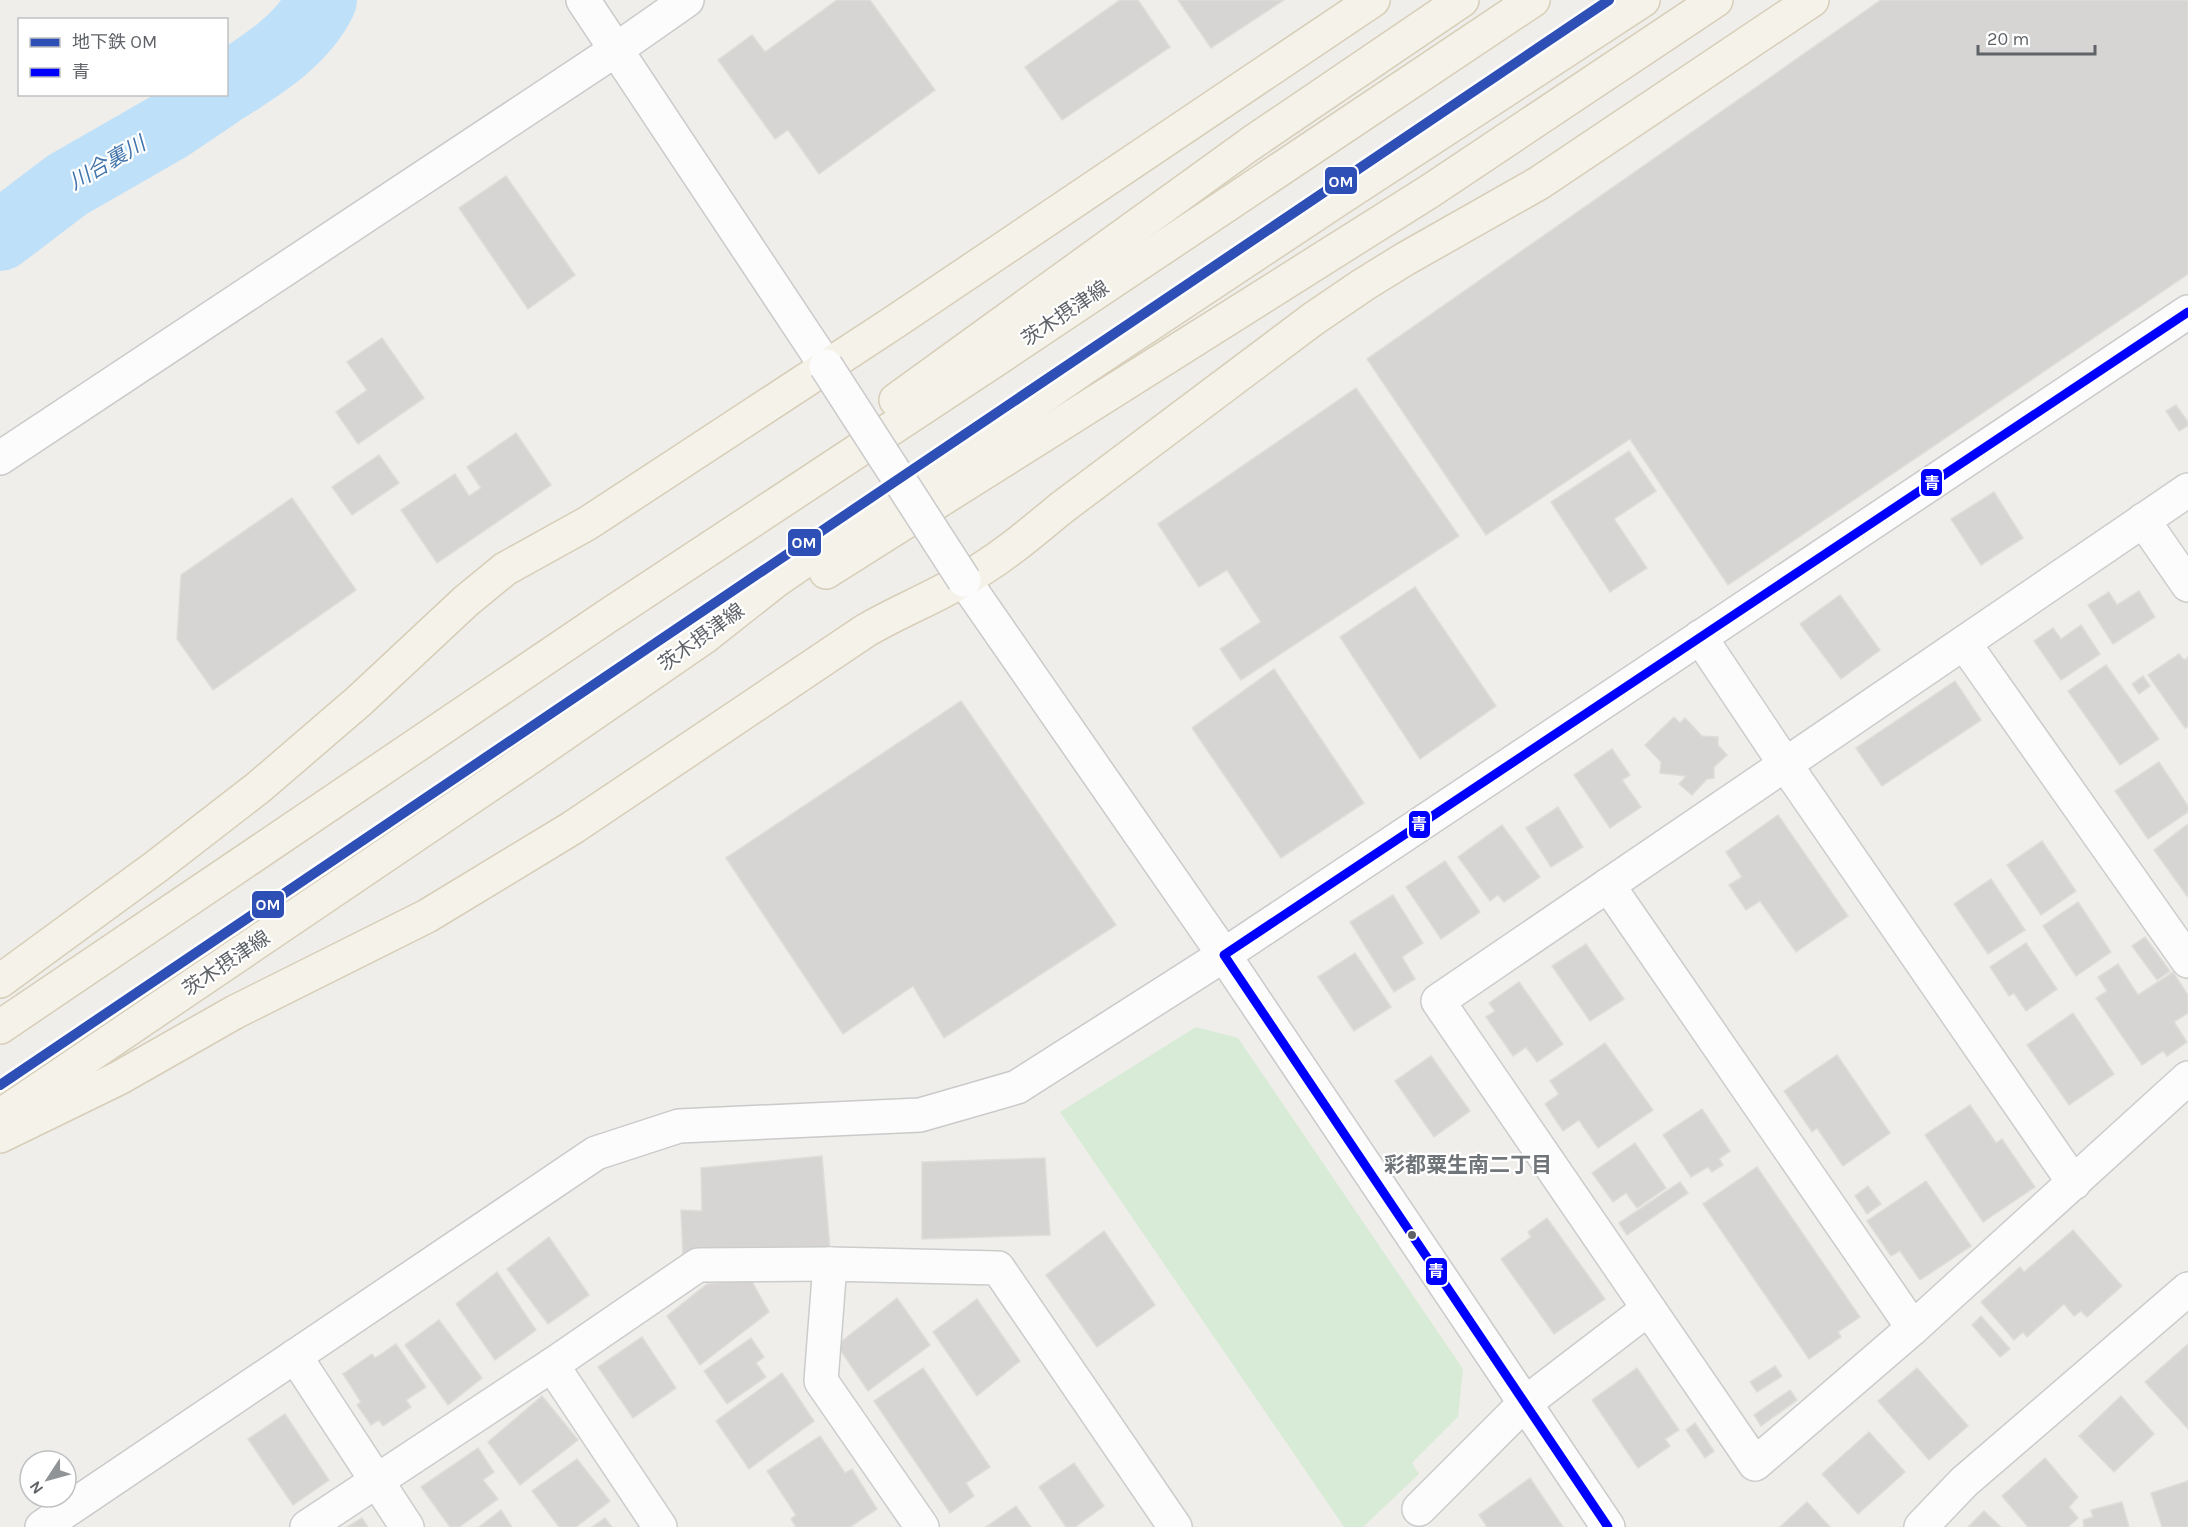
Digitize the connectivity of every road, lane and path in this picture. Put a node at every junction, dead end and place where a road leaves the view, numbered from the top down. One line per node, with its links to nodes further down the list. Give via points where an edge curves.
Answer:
1 (583, 0): 9 (street)
2 (687, 0): 9 (street)
3 (1373, 0): 11 (main road)
4 (1462, 0): 15 (main road, via 1250,144 928,376 684,555)
5 (1533, 0): 15 (main road, 茨木摂津線)
6 (1643, 0): 19 (main road, 茨木摂津線, via 1084,368 774,582)
7 (1716, 0): 19 (main road, via 1290,280 785,598)
8 (1812, 0): 16 (main road, via 1539,183 1405,259 1323,312)
9 (617, 50): 11 (street); 12 (street)
10 (2188, 312): 18 (street)
11 (826, 366): 16 (street, bridge); 25 (main road, via 588,523 498,575 295,756 197,835)
12 (0, 458)
13 (2188, 490): 14 (street)
14 (2143, 520): 17 (street); 20 (street)
15 (665, 578): 26 (main road, 茨木摂津線)
16 (964, 580): 23 (street); 29 (main road, via 865,631 572,828 461,896 235,1012 119,1078)
17 (2188, 585)
18 (1700, 637): 21 (street); 23 (street)
19 (703, 638): 28 (main road, 茨木摂津線)
20 (1964, 643): 21 (street); 24 (street)
21 (1785, 764): 22 (street); 30 (street)
22 (1608, 885): 33 (street, via 1437,1001); 34 (street)
23 (1224, 955): 35 (street, via 1017,1087 920,1115 679,1126 596,1153); 37 (street)
24 (2188, 962)
25 (0, 981)
26 (0, 1027)
27 (2188, 1078): 30 (street)
28 (0, 1116)
29 (0, 1136)
30 (2074, 1183): 34 (street)
31 (830, 1264): 36 (street, via 698,1264); 44 (street, via 821,1381); 45 (street, via 998,1268)
32 (2185, 1297): 47 (street, via 1964,1482)
33 (1648, 1309): 34 (street, via 1755,1464); 37 (street)
34 (1913, 1328)
35 (295, 1356): 38 (street); 40 (street)
36 (552, 1365): 38 (street); 43 (street)
37 (1524, 1404): 39 (street); 46 (street)
38 (376, 1481): 41 (street); 42 (street)
39 (1417, 1521)
40 (42, 1527)
41 (307, 1527)
42 (407, 1527)
43 (660, 1527)
44 (922, 1527)
45 (1175, 1527)
46 (1608, 1527)
47 (1921, 1527)

